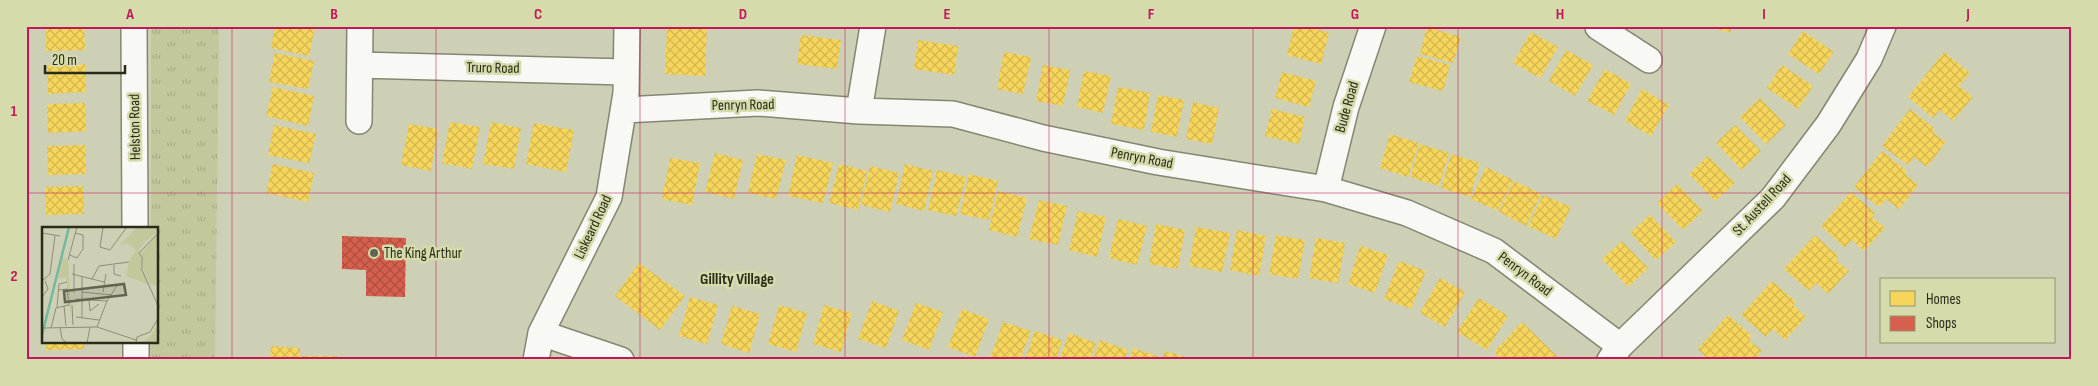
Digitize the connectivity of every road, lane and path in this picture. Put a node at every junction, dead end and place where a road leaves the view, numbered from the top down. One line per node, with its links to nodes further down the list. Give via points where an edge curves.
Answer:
1 (134, 26): 16 (street, Helston Road)
2 (360, 26): 10 (street)
3 (627, 26): 11 (street, Liskeard Road)
4 (873, 26): 13 (street)
5 (1373, 26): 15 (street, Bude Road, via 1346,107)
6 (1883, 26): 19 (street, St. Austell Road, via 1869,59 1828,125 1773,198)
7 (1598, 27): 8 (street)
8 (1631, 35): 9 (street)
9 (1649, 60)
10 (360, 65): 11 (street, Truro Road); 14 (street)
11 (626, 72): 12 (street, Liskeard Road)
12 (624, 110): 13 (street, Penryn Road, via 758,103); 17 (street, Liskeard Road, via 609,197)
13 (859, 111): 15 (street, Penryn Road, via 953,114 1043,138 1158,162)
14 (359, 121)
15 (1326, 189): 19 (street, Penryn Road, via 1407,213 1494,251)
16 (135, 227)
17 (541, 333): 21 (street, Liskeard Road); 22 (street)
18 (136, 344): 20 (street)
19 (1615, 353)
20 (136, 360)
21 (536, 360)
22 (620, 360)

